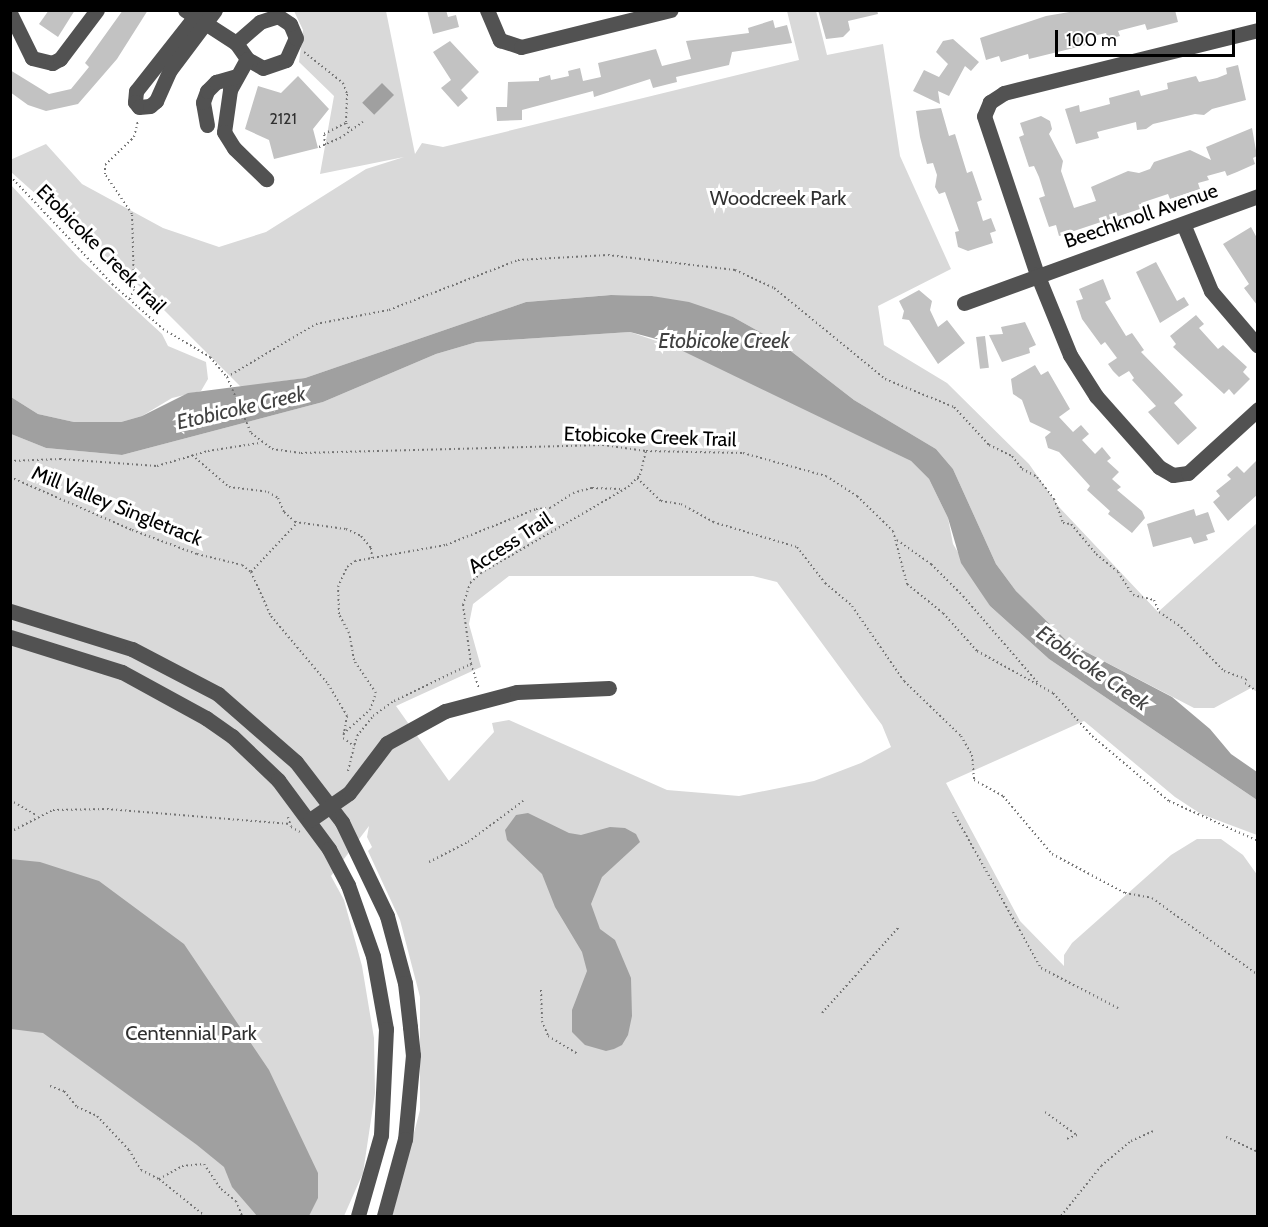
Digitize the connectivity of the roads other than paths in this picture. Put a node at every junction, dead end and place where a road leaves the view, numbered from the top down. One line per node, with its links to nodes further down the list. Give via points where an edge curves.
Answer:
1 (97, 10): 5 (street, via 60,59 52,63 32,58)
2 (215, 10): 6 (street)
3 (488, 10): 4 (street, via 500,40 520,47)
4 (661, 12)
5 (10, 13)
6 (196, 15): 8 (street); 11 (street, via 154,103)
7 (1257, 30): 16 (street, via 1004,93 990,102 985,111 986,127)
8 (236, 43): 9 (street); 9 (street, via 260,22 278,16 290,24 295,44 286,60 270,69)
9 (247, 59): 10 (street)
10 (234, 77): 12 (street, via 216,82 207,91 203,102); 13 (street, via 224,132 234,148)
11 (139, 107)
12 (207, 125)
13 (266, 179)
14 (1257, 196): 15 (street, Beechknoll Avenue)
15 (1184, 226): 16 (street, Beechknoll Avenue); 18 (street, via 1211,291)
16 (1037, 274): 17 (street, Beechknoll Avenue); 19 (street, via 1059,333 1082,376 1163,471 1188,473)
17 (964, 303)
18 (1257, 346)
19 (1257, 409)
20 (10, 611): 23 (street, via 132,649 187,675 274,740)
21 (10, 637): 24 (street, via 122,672 173,696 255,757)
22 (609, 688): 23 (street, via 517,692 445,711 387,743 349,794)
23 (331, 806): 24 (street); 26 (street, via 372,876 405,983 412,1055 409,1110 400,1167)
24 (309, 828): 25 (street, via 329,849 361,918 373,956 386,1029 381,1135)
25 (358, 1216)
26 (384, 1216)

